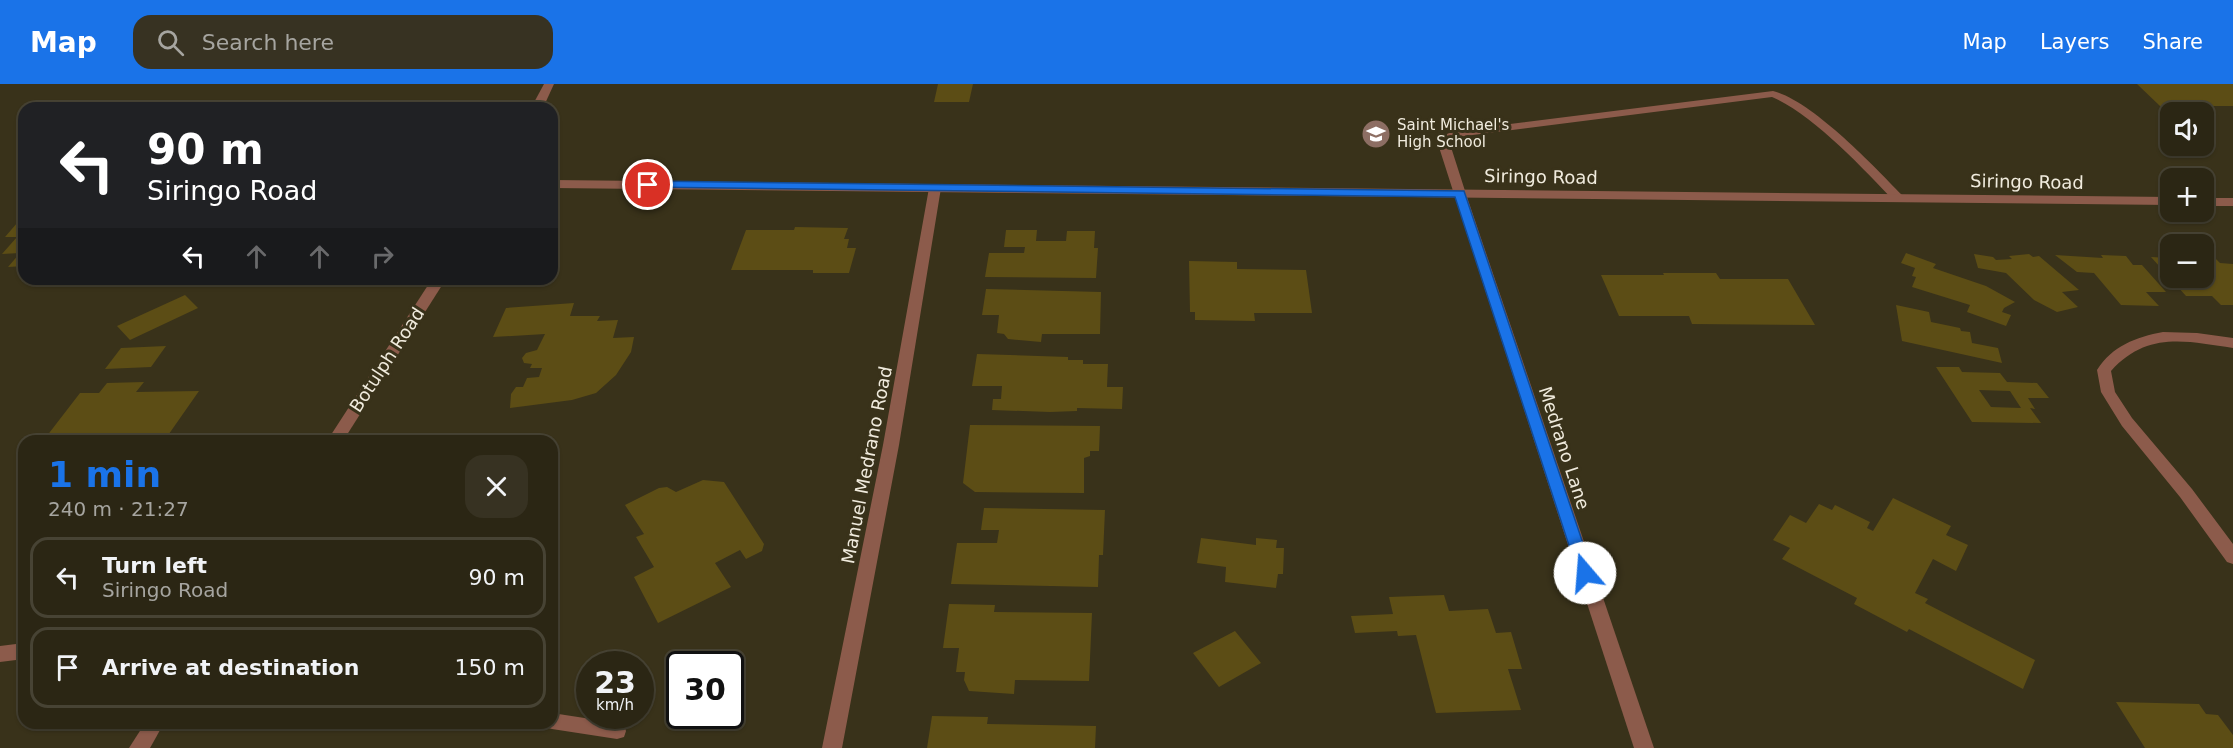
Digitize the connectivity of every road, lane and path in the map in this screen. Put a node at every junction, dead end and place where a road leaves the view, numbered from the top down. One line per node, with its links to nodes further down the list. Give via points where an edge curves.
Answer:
1 (549, 84): 2 (street)
2 (540, 102)
3 (558, 184): 4 (street, Siringo Road)
4 (935, 188): 5 (street, Siringo Road); 20 (street, Manuel Medrano Road, via 891,445)
5 (1460, 194): 6 (street, Siringo Road); 6 (street, Medrano Lane, via 1444,144 1455,134 1773,94 1791,101 1863,161); 21 (street, Medrano Lane)
6 (1898, 198): 7 (street, Siringo Road)
7 (2160, 201)
8 (2214, 202): 9 (street)
9 (2233, 202)
10 (435, 285): 12 (street, Botulph Road)
11 (2233, 343): 13 (street, via 2162,337 2135,343 2116,354 2104,370 2108,392 2127,422)
12 (339, 435)
13 (2233, 556)
14 (18, 652): 15 (street)
15 (0, 654)
16 (558, 722): 18 (street)
17 (151, 729): 19 (street)
18 (617, 731)
19 (139, 748)
20 (832, 748)
21 (1644, 748)

